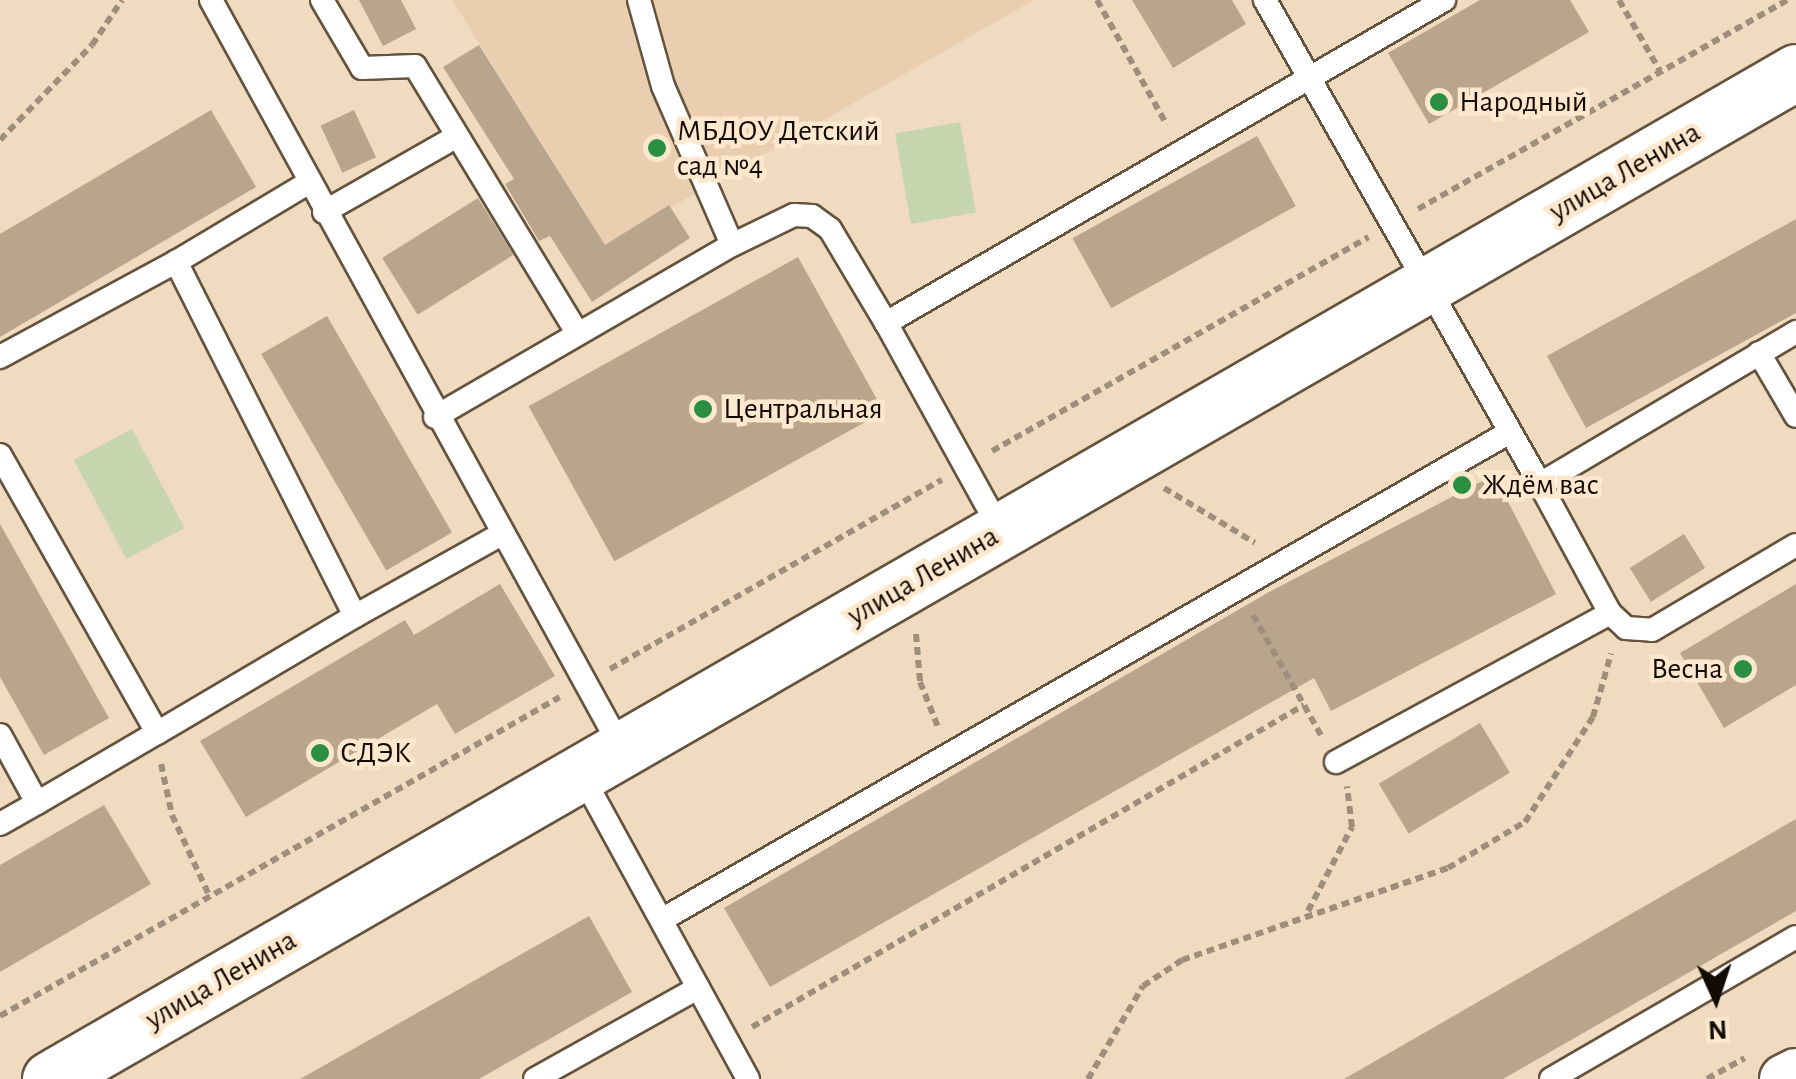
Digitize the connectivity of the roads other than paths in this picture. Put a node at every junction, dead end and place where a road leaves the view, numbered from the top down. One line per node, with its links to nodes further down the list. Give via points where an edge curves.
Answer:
1 (212, 0): 9 (lane)
2 (322, 0): 8 (lane, via 362,68 415,66)
3 (639, 0): 11 (lane, via 663,86)
4 (1265, 0): 7 (lane)
5 (1444, 0): 7 (lane)
6 (1796, 72): 13 (main road, улица Ленина)
7 (1308, 79): 13 (lane); 14 (lane)
8 (458, 136): 10 (lane); 15 (lane)
9 (308, 183): 10 (lane); 12 (lane)
10 (324, 212): 20 (lane)
11 (732, 244): 14 (lane, via 794,215 812,216 830,229); 15 (lane)
12 (176, 262): 18 (lane); 27 (lane)
13 (1427, 288): 21 (lane); 24 (main road, улица Ленина)
14 (886, 323): 24 (lane)
15 (577, 332): 20 (lane)
16 (1796, 332): 17 (lane)
17 (1759, 353): 19 (lane); 23 (lane)
18 (0, 357)
19 (1796, 416)
20 (435, 417): 25 (lane)
21 (1510, 432): 23 (lane); 35 (lane)
22 (0, 455): 29 (lane)
23 (1540, 484): 28 (lane)
24 (1002, 531): 31 (main road, улица Ленина)
25 (500, 535): 27 (lane); 31 (lane, via 582,684)
26 (1796, 545): 28 (lane, via 1652,630)
27 (355, 616): 29 (lane)
28 (1614, 618): 32 (lane)
29 (157, 733): 33 (lane)
30 (0, 736): 33 (lane)
31 (601, 761): 35 (lane); 39 (main road, улица Ленина)
32 (1336, 762)
33 (37, 803): 34 (lane)
34 (0, 824)
35 (663, 919): 37 (lane)
36 (1796, 937): 42 (lane)
37 (698, 988): 40 (lane); 41 (lane)
38 (1796, 1073): 43 (street)
39 (50, 1079)
40 (535, 1079)
41 (748, 1079)
42 (1551, 1079)
43 (1784, 1079)

